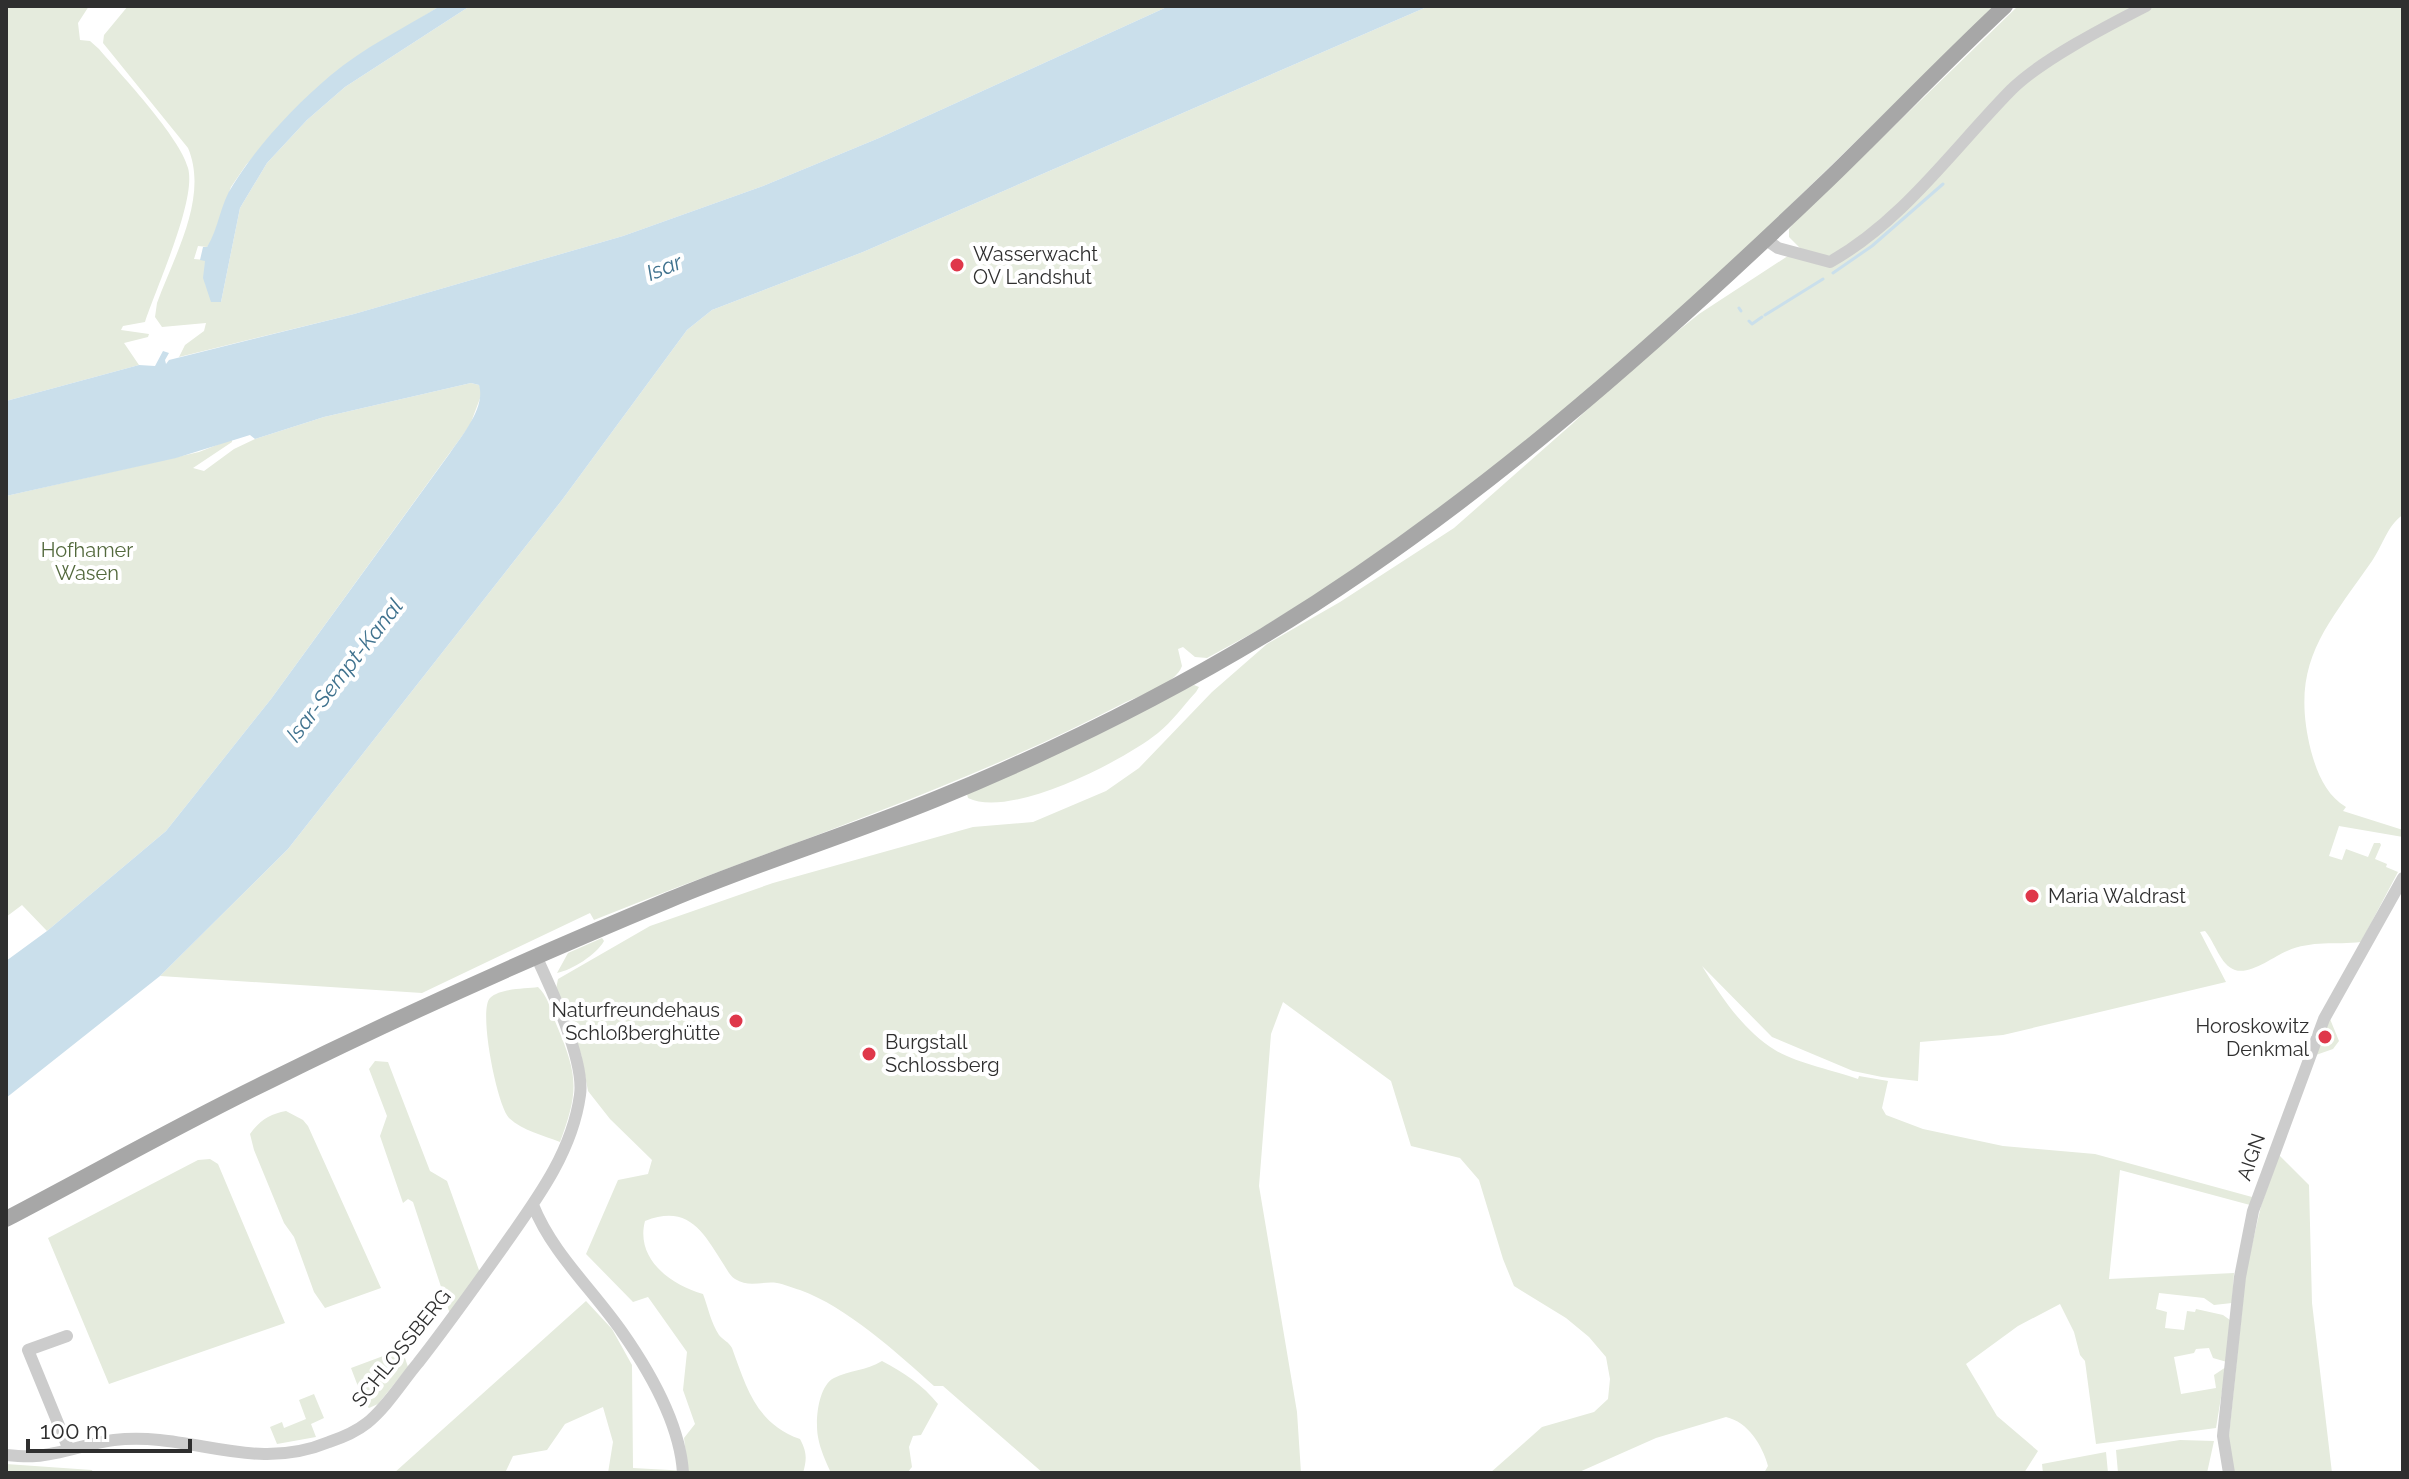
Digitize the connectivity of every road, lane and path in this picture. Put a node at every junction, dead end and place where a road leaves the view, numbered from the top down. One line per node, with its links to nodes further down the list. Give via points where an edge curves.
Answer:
1 (2005, 6): 3 (main road)
2 (2146, 6): 3 (street, via 2013,87 1908,202 1849,251 1830,262 1778,248)
3 (1765, 239): 5 (main road, via 1494,477 1392,553 1263,636 1019,764)
4 (2403, 878): 12 (street, AIGN, via 2324,1019 2253,1211 2240,1277 2223,1436)
5 (536, 956): 6 (street, SCHLOSSBERG, via 576,1061 580,1094 565,1146); 7 (main road, via 263,1083)
6 (533, 1205): 9 (street, SCHLOSSBERG, via 448,1325 366,1424 308,1450 276,1455 233,1453 175,1440 114,1440); 11 (street, via 644,1369 674,1430)
7 (6, 1219)
8 (67, 1336): 9 (street, via 28,1350)
9 (69, 1450): 10 (street, SCHLOSSBERG)
10 (6, 1455)
11 (683, 1473)
12 (2229, 1473)

